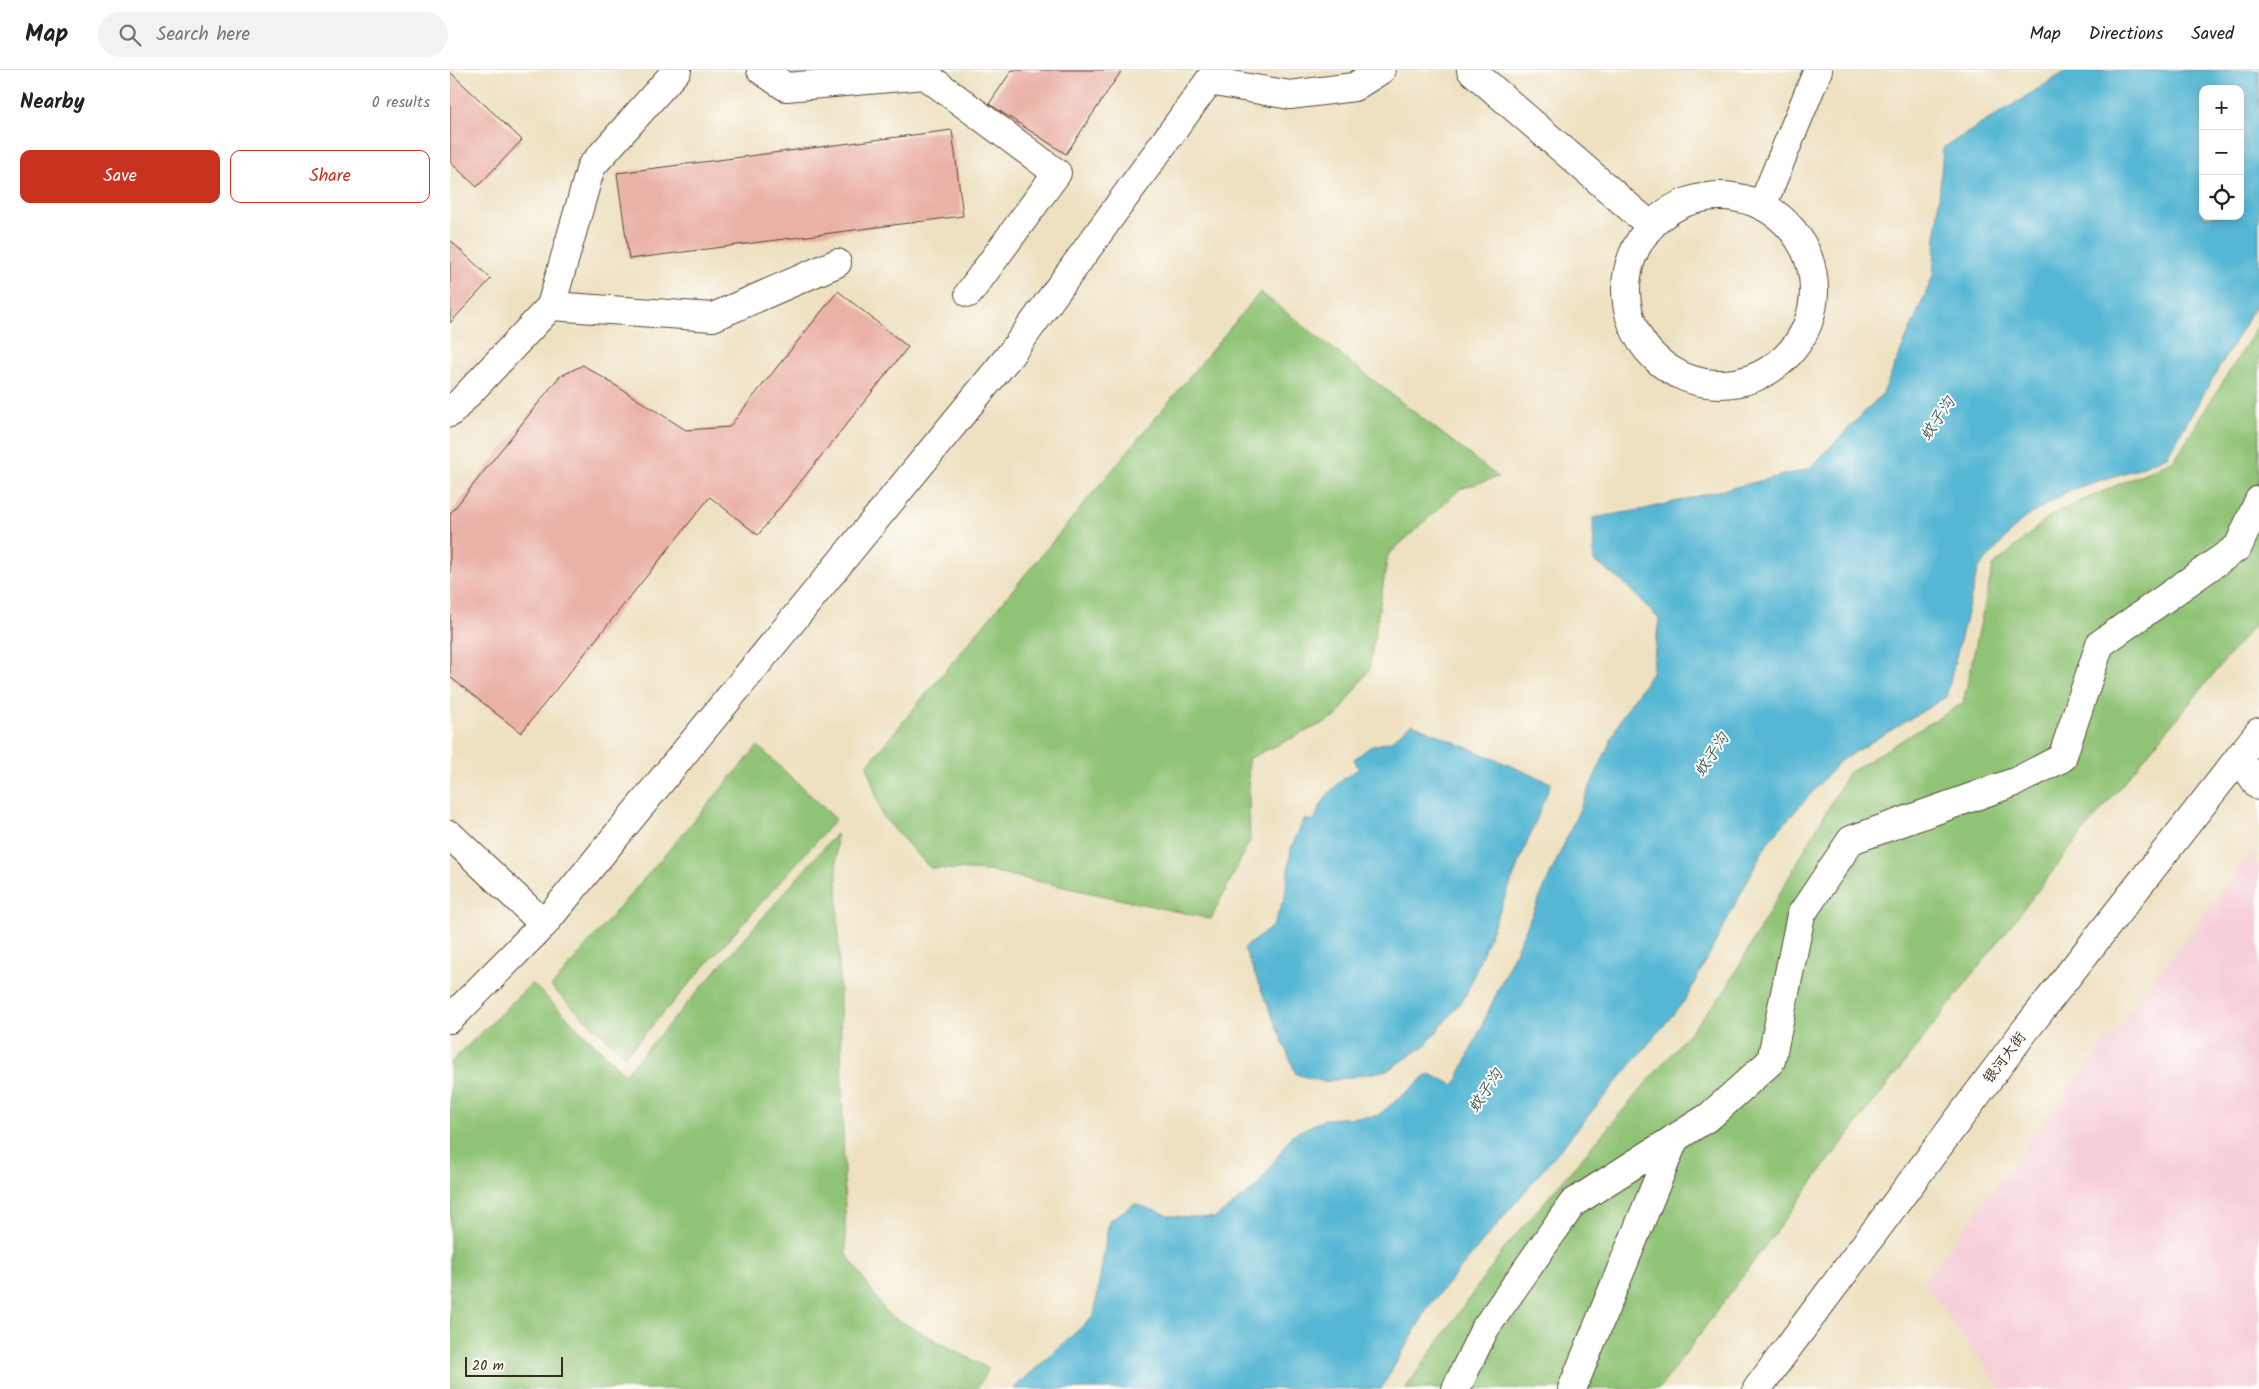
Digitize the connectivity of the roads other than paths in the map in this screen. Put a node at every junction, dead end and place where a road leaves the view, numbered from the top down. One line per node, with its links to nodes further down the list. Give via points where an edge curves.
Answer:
1 (678, 70): 11 (street, via 591,167)
2 (761, 70): 10 (street, via 786,87 925,75 1057,173)
3 (1382, 70): 6 (street, via 1354,87 1290,95)
4 (1471, 70): 8 (street)
5 (1818, 70): 7 (street)
6 (1213, 75): 18 (street, via 1010,355)
7 (1762, 206): 8 (street, via 1733,197 1704,197 1675,207); 8 (street, via 1789,224 1807,251 1815,282 1812,315 1799,344 1776,368 1746,381 1714,385 1683,377 1657,361 1638,337 1628,309 1626,279 1634,250)
8 (1651, 226)
9 (837, 263): 11 (street, via 713,317)
10 (969, 293)
11 (551, 306): 12 (street)
12 (450, 413)
13 (2259, 500): 20 (street, via 2238,547 2100,644 2062,758 2015,782 1851,840 1801,915 1770,1061 1710,1116)
14 (2259, 732): 15 (street, 银河大街)
15 (2239, 758): 16 (street); 23 (street, 银河大街, via 2023,1033)
16 (2259, 786)
17 (450, 835): 18 (street)
18 (544, 924): 19 (street)
19 (450, 1019)
20 (1675, 1138): 21 (street, via 1573,1203 1484,1330); 22 (street)
21 (1456, 1389)
22 (1572, 1389)
23 (1757, 1389)

